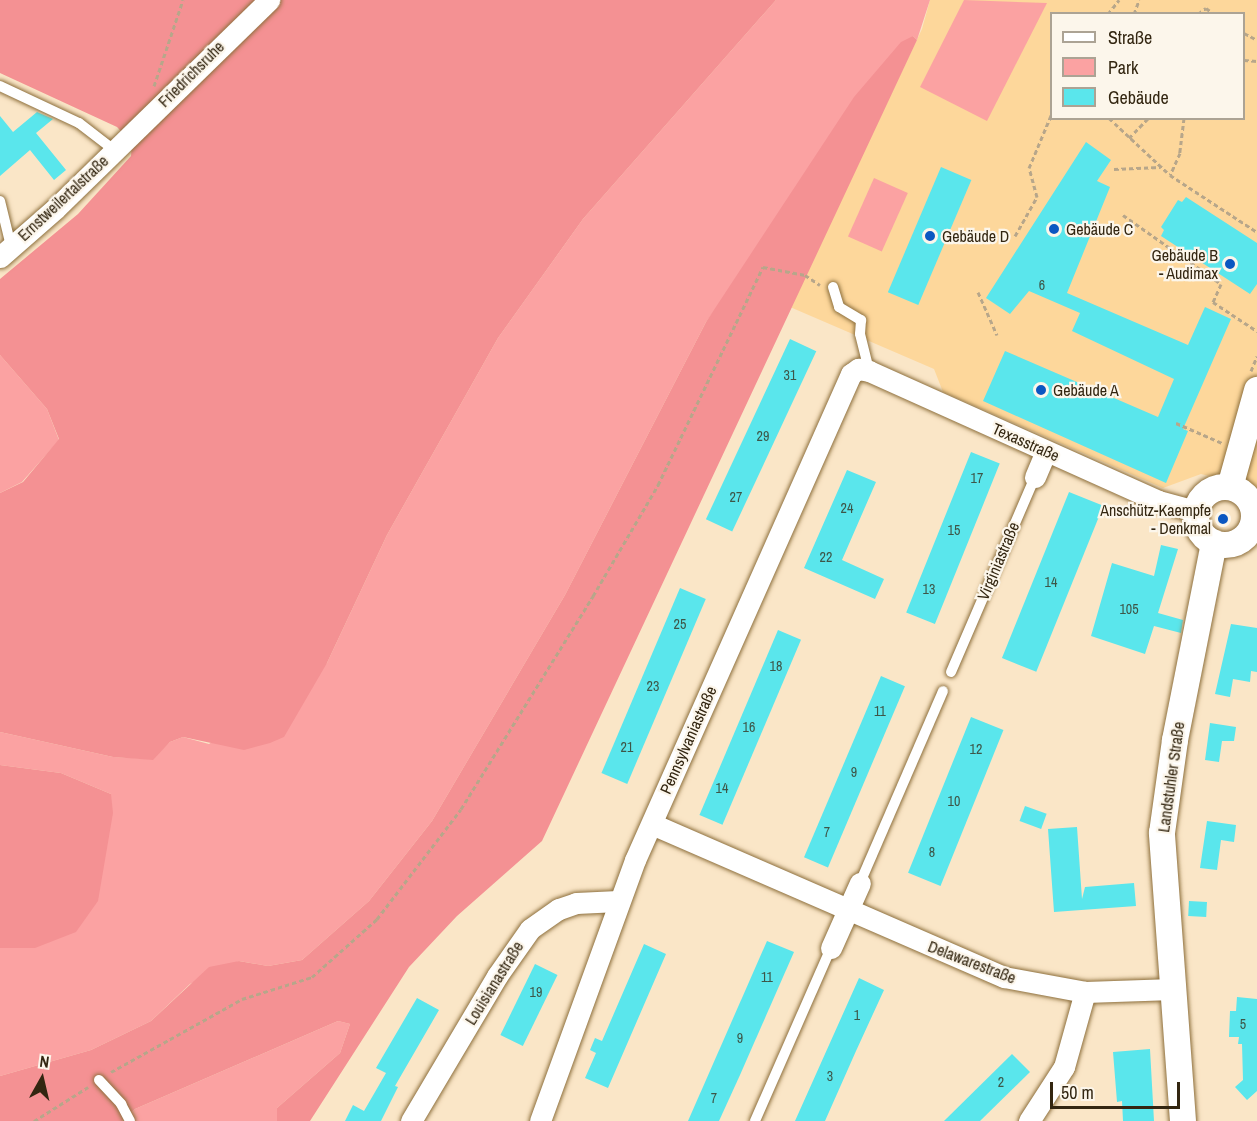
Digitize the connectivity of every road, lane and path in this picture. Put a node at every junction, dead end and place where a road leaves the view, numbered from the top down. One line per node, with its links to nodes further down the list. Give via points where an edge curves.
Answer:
1 (183, 0): 6 (path, via 154,84)
2 (269, 0): 6 (street, Friedrichsruhe)
3 (1119, 0): 4 (path)
4 (1110, 12)
5 (0, 86): 12 (lane, via 79,123)
6 (150, 115): 12 (street, Friedrichsruhe)
7 (1050, 118): 19 (path, via 1029,168 1037,197)
8 (1111, 120): 11 (path)
9 (1146, 120): 11 (path)
10 (1184, 120): 15 (path, via 1180,153)
11 (1129, 138): 13 (path)
12 (114, 150): 20 (street, Ernstweilertalstraße)
13 (1160, 167): 14 (path); 15 (path)
14 (1114, 169)
15 (1170, 175): 18 (path)
16 (0, 201): 20 (lane, Ernstweilertalstraße)
17 (1123, 215): 23 (path, via 1221,284 1213,302)
18 (1257, 232)
19 (1015, 236)
20 (6, 252)
21 (833, 287): 25 (lane, via 839,307 861,320); 44 (path, via 818,284 805,275 763,267 658,485 569,637 461,809 376,919 312,977 242,999)
22 (978, 292): 24 (path)
23 (1257, 331)
24 (997, 335)
25 (863, 370): 29 (street, Texasstraße); 37 (street, Pennsylvaniastraße, via 846,381)
26 (1257, 390): 31 (street)
27 (1176, 423): 28 (path)
28 (1223, 444)
29 (1046, 451): 30 (street, Virginiastraße); 32 (street, Texasstraße, via 1158,501)
30 (1035, 477): 35 (lane, Virginiastraße)
31 (1230, 487): 32 (street, via 1208,492); 33 (street, via 1250,502)
32 (1196, 511): 34 (street, via 1199,530)
33 (1255, 520): 34 (street, via 1239,541)
34 (1214, 543): 42 (street, Landstuhler Straße, via 1164,808 1162,862)
35 (949, 666)
36 (943, 691): 38 (lane)
37 (652, 824): 39 (street, Pennsylvaniastraße); 40 (street, Delawarestraße)
38 (860, 883): 40 (street)
39 (618, 901): 47 (street, Louisianastraße, via 576,903 559,909 530,929 502,968); 48 (street, Pennsylvaniastraße)
40 (848, 911): 41 (street); 43 (street, Delawarestraße, via 1004,977)
41 (831, 948): 49 (lane)
42 (1173, 989): 43 (street, Delawarestraße); 51 (street, Landstuhler Straße)
43 (1084, 992): 50 (street, via 1064,1067)
44 (99, 1080): 45 (path); 46 (lane, via 121,1104)
45 (34, 1121)
46 (129, 1121)
47 (411, 1121)
48 (540, 1121)
49 (755, 1121)
50 (1029, 1121)
51 (1183, 1121)

